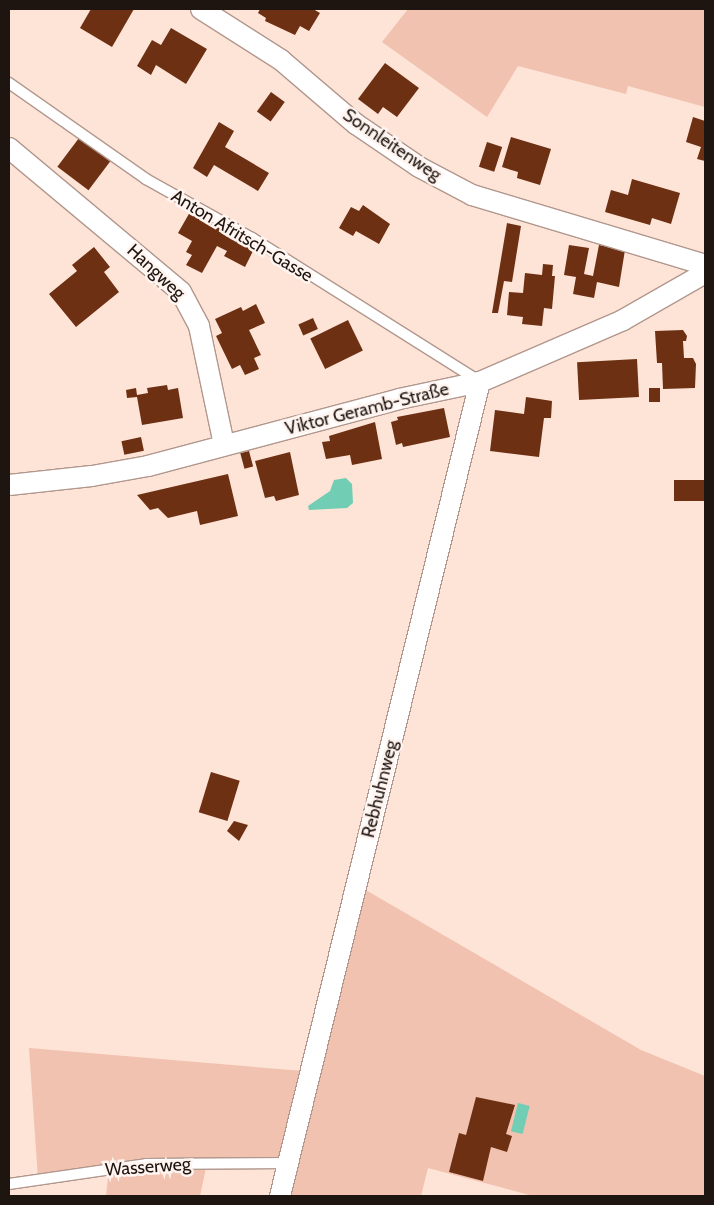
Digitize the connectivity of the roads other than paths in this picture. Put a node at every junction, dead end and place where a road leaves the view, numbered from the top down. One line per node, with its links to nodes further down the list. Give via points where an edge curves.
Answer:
1 (212, 11): 4 (street, Sonnleitenweg, via 281,60 356,124 419,167 472,195)
2 (9, 83): 6 (lane, Anton Afritsch-Gasse, via 146,179 252,238)
3 (9, 148): 7 (street, Hangweg, via 181,292 199,326)
4 (705, 265)
5 (705, 273): 6 (street, Viktor Geramb-Straße, via 623,320)
6 (480, 382): 7 (street, Viktor Geramb-Straße, via 399,399); 9 (street, Rebhuhnweg)
7 (224, 445): 8 (street, Viktor Geramb-Straße, via 148,466)
8 (9, 485)
9 (288, 1163): 10 (lane, Wasserweg, via 146,1164); 11 (street, Rebhuhnweg)
10 (9, 1184)
11 (280, 1196)

